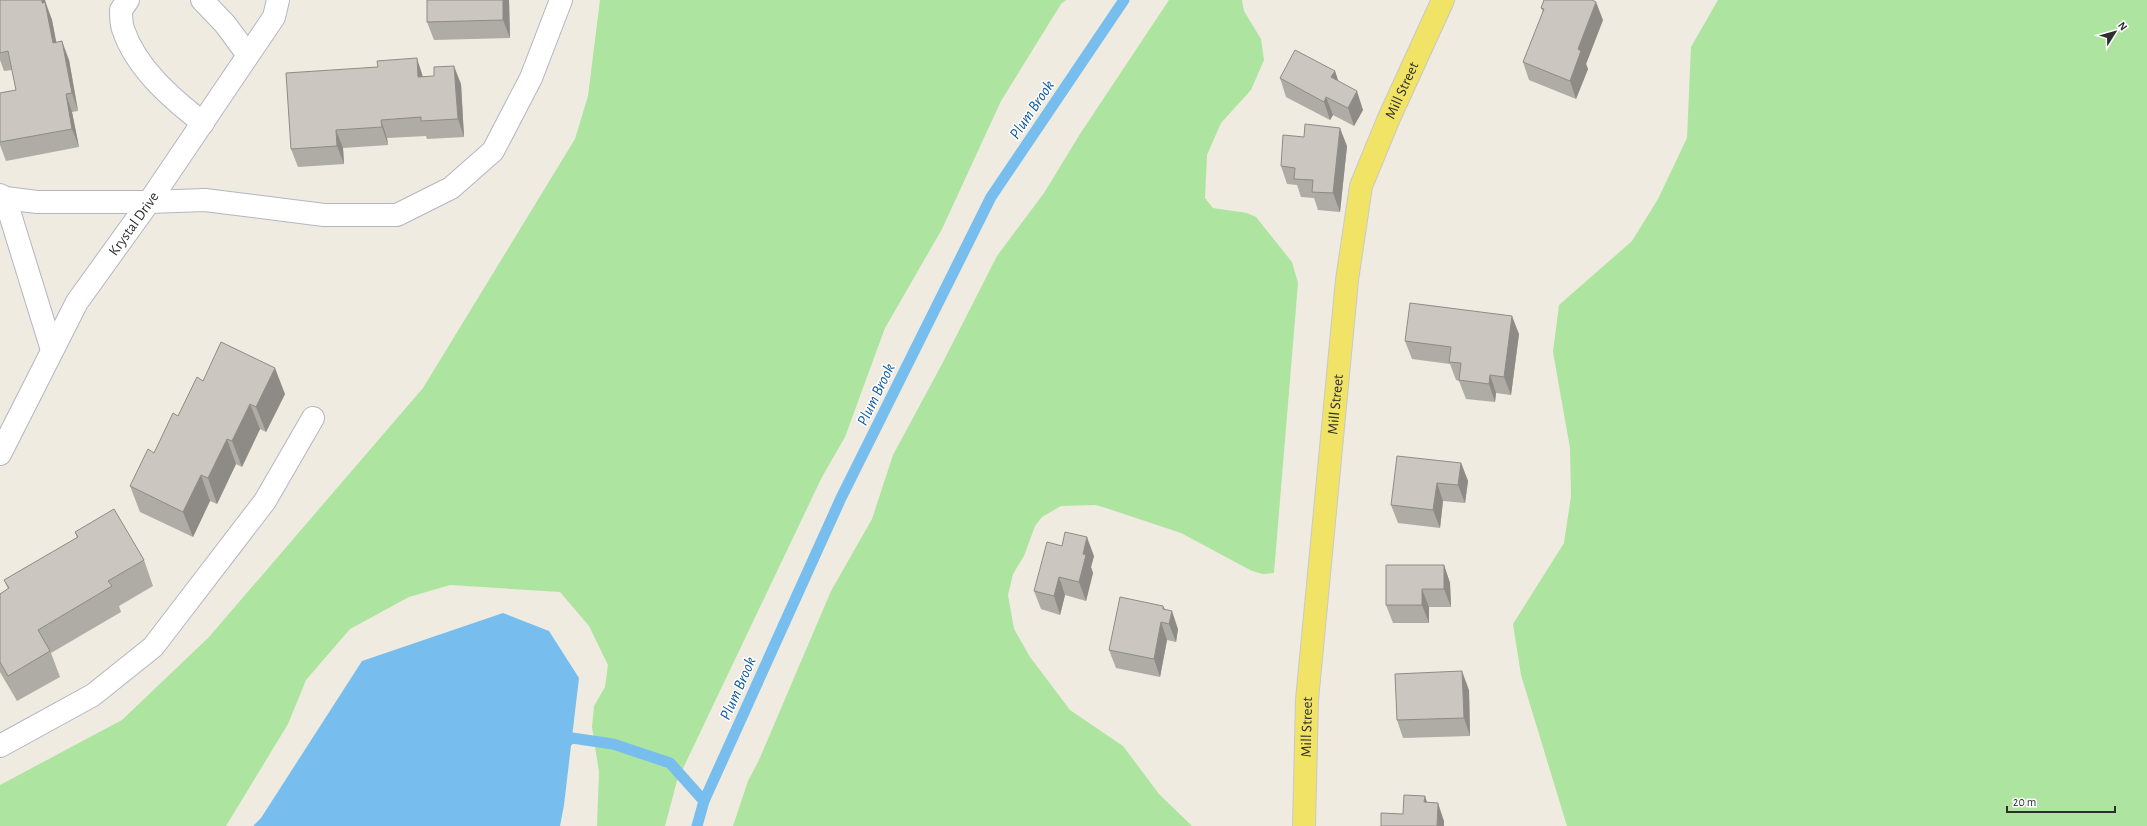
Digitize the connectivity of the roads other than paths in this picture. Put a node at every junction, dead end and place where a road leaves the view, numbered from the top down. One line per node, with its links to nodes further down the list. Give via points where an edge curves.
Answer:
1 (128, 0): 7 (street, via 121,10 122,28 132,50 171,97)
2 (202, 0): 6 (street, via 225,24)
3 (278, 0): 6 (street, Krystal Drive, via 274,17)
4 (562, 0): 9 (street, via 531,78 493,151 451,188 397,215 324,215 206,200)
5 (1443, 0): 14 (main road, Mill Street, via 1389,118 1362,186 1347,280 1306,700)
6 (248, 55): 7 (street, Krystal Drive)
7 (203, 123): 9 (street, Krystal Drive)
8 (2, 196): 9 (street, via 37,202); 10 (street)
9 (149, 202): 10 (street, Krystal Drive, via 77,302)
10 (52, 350): 12 (street, Krystal Drive)
11 (312, 418): 13 (street, via 265,501 153,647 93,695)
12 (0, 454)
13 (0, 746)
14 (1304, 826)

